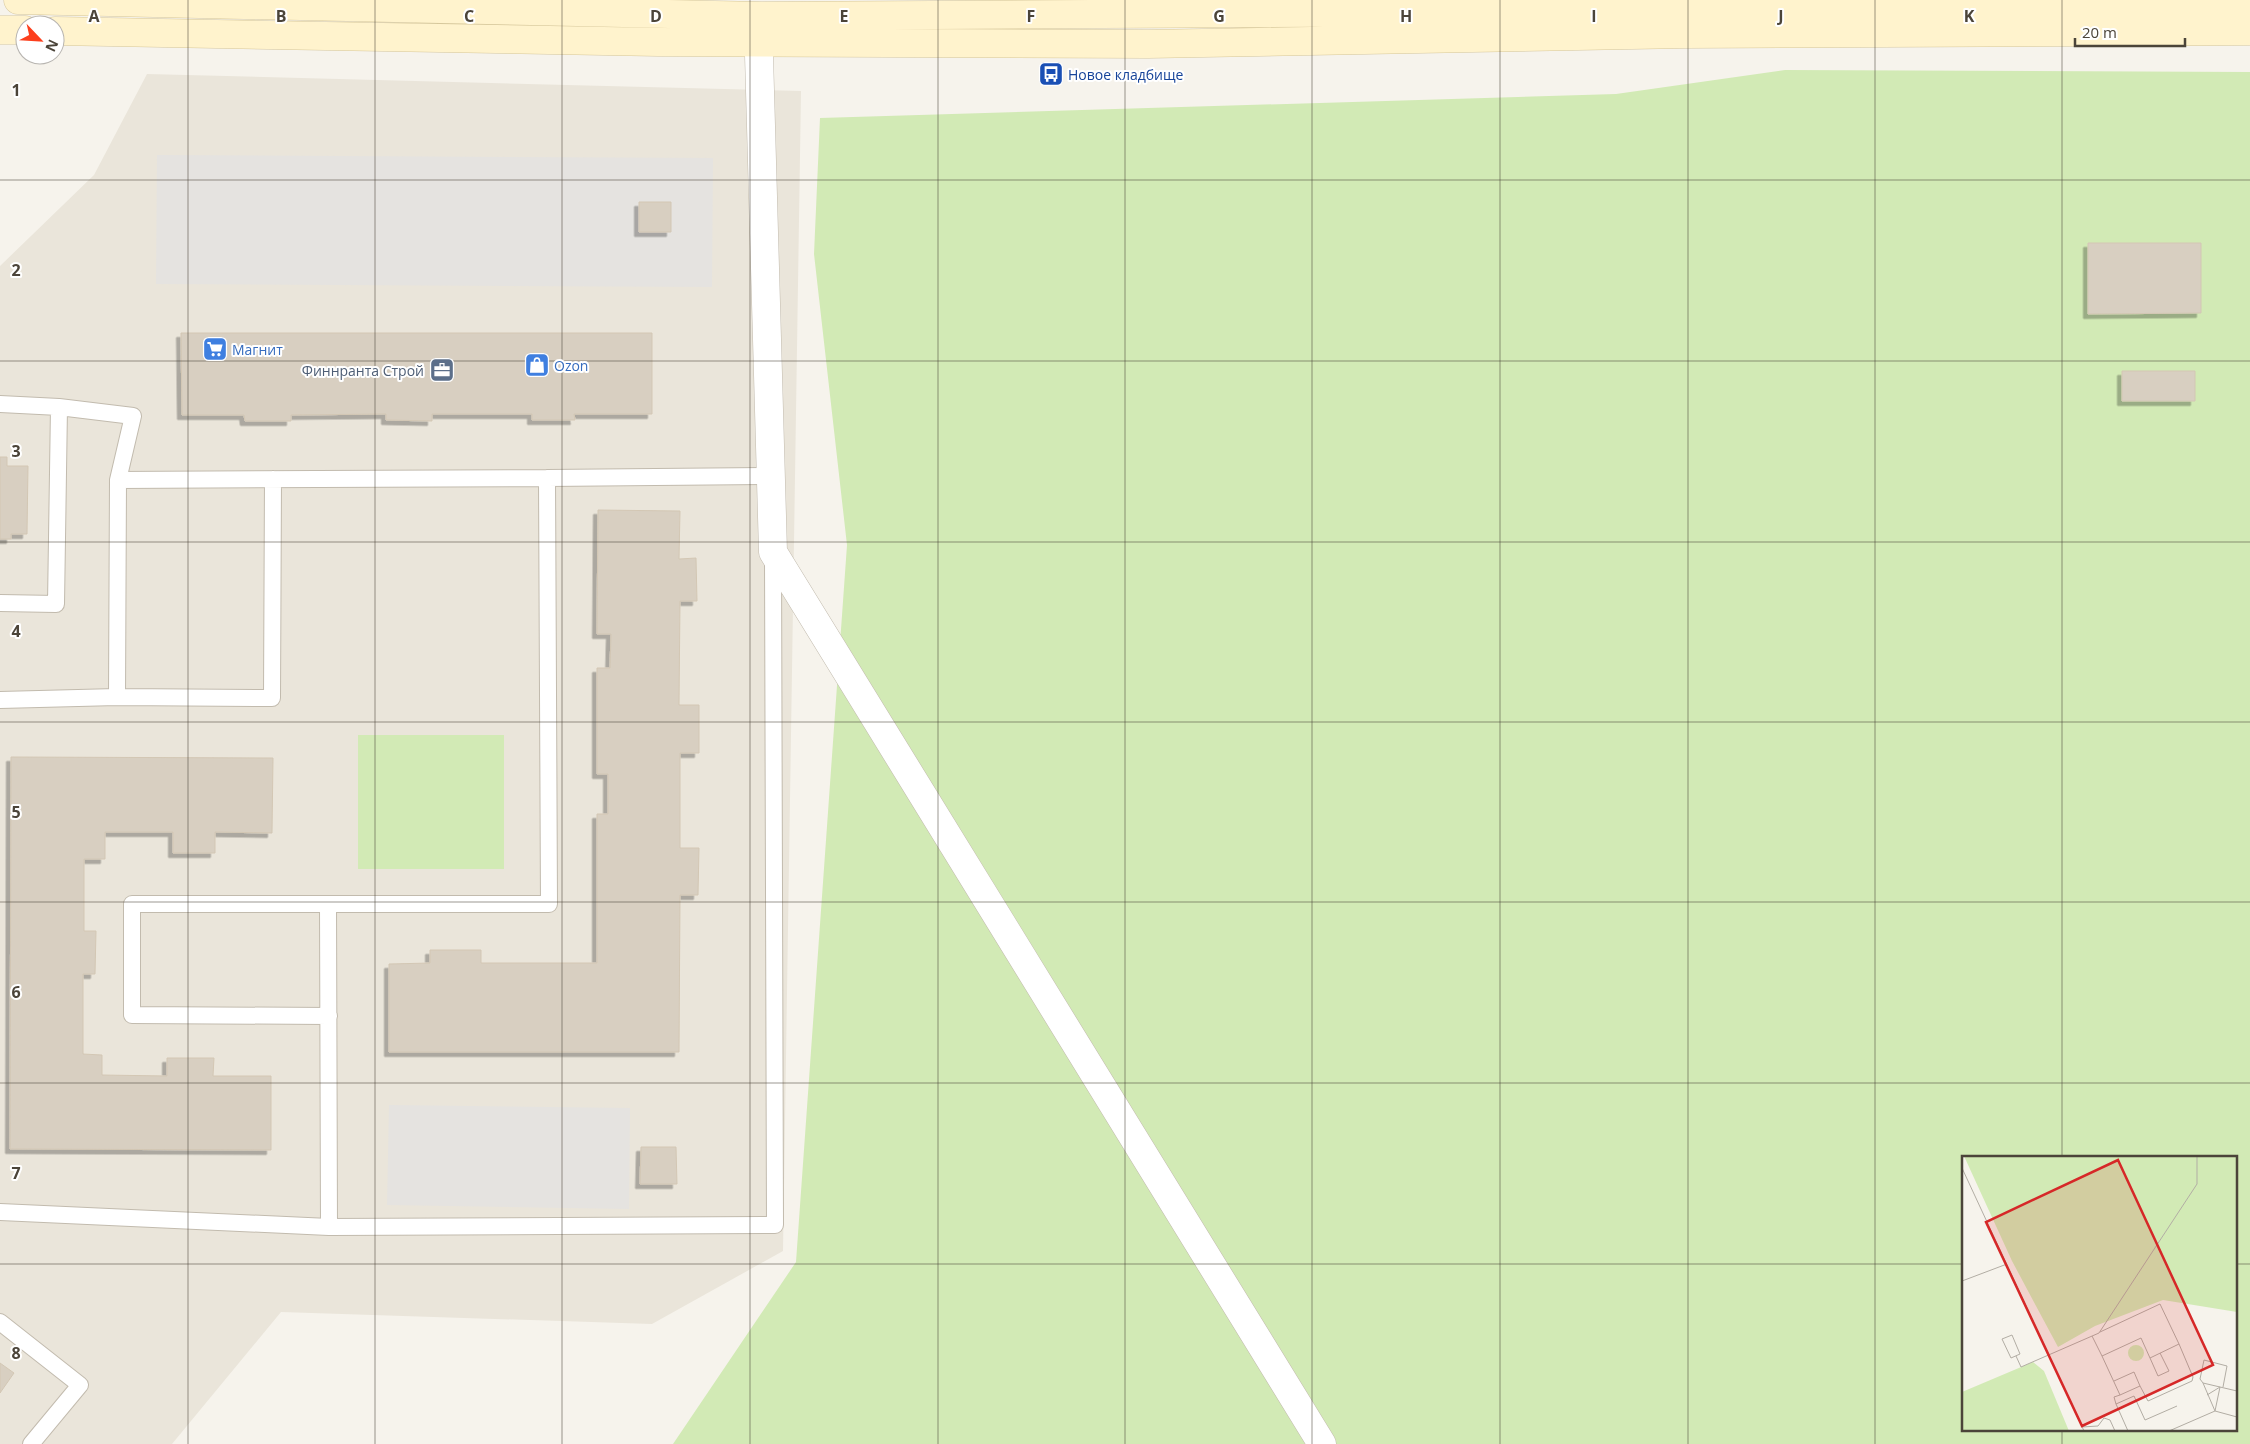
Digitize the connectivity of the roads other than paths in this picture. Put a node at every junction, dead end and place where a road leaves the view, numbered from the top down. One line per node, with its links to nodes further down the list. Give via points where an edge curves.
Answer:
1 (18, 0): 4 (main road)
2 (1786, 5): 3 (main road); 4 (main road)
3 (2250, 7)
4 (761, 19): 7 (main road, via 1148,44 1685,34); 8 (main road); 11 (street)
5 (0, 30): 6 (main road)
6 (15, 30)
7 (2250, 30)
8 (65, 31)
9 (0, 404): 10 (lane)
10 (59, 406): 14 (lane, via 133,416); 16 (lane, via 56,604)
11 (773, 476): 12 (lane); 15 (street)
12 (548, 478): 13 (lane); 19 (lane, via 549,904)
13 (273, 479): 14 (lane); 17 (lane, via 272,698)
14 (118, 480): 17 (lane)
15 (773, 552): 22 (lane, via 775,1225); 25 (street)
16 (0, 603)
17 (117, 697): 18 (lane)
18 (0, 700)
19 (328, 904): 20 (lane); 20 (lane, via 132,904 132,1015)
20 (329, 1016): 22 (lane)
21 (0, 1212): 22 (lane)
22 (329, 1227)
23 (0, 1322): 24 (lane, via 80,1385)
24 (31, 1444)
25 (1322, 1444)

